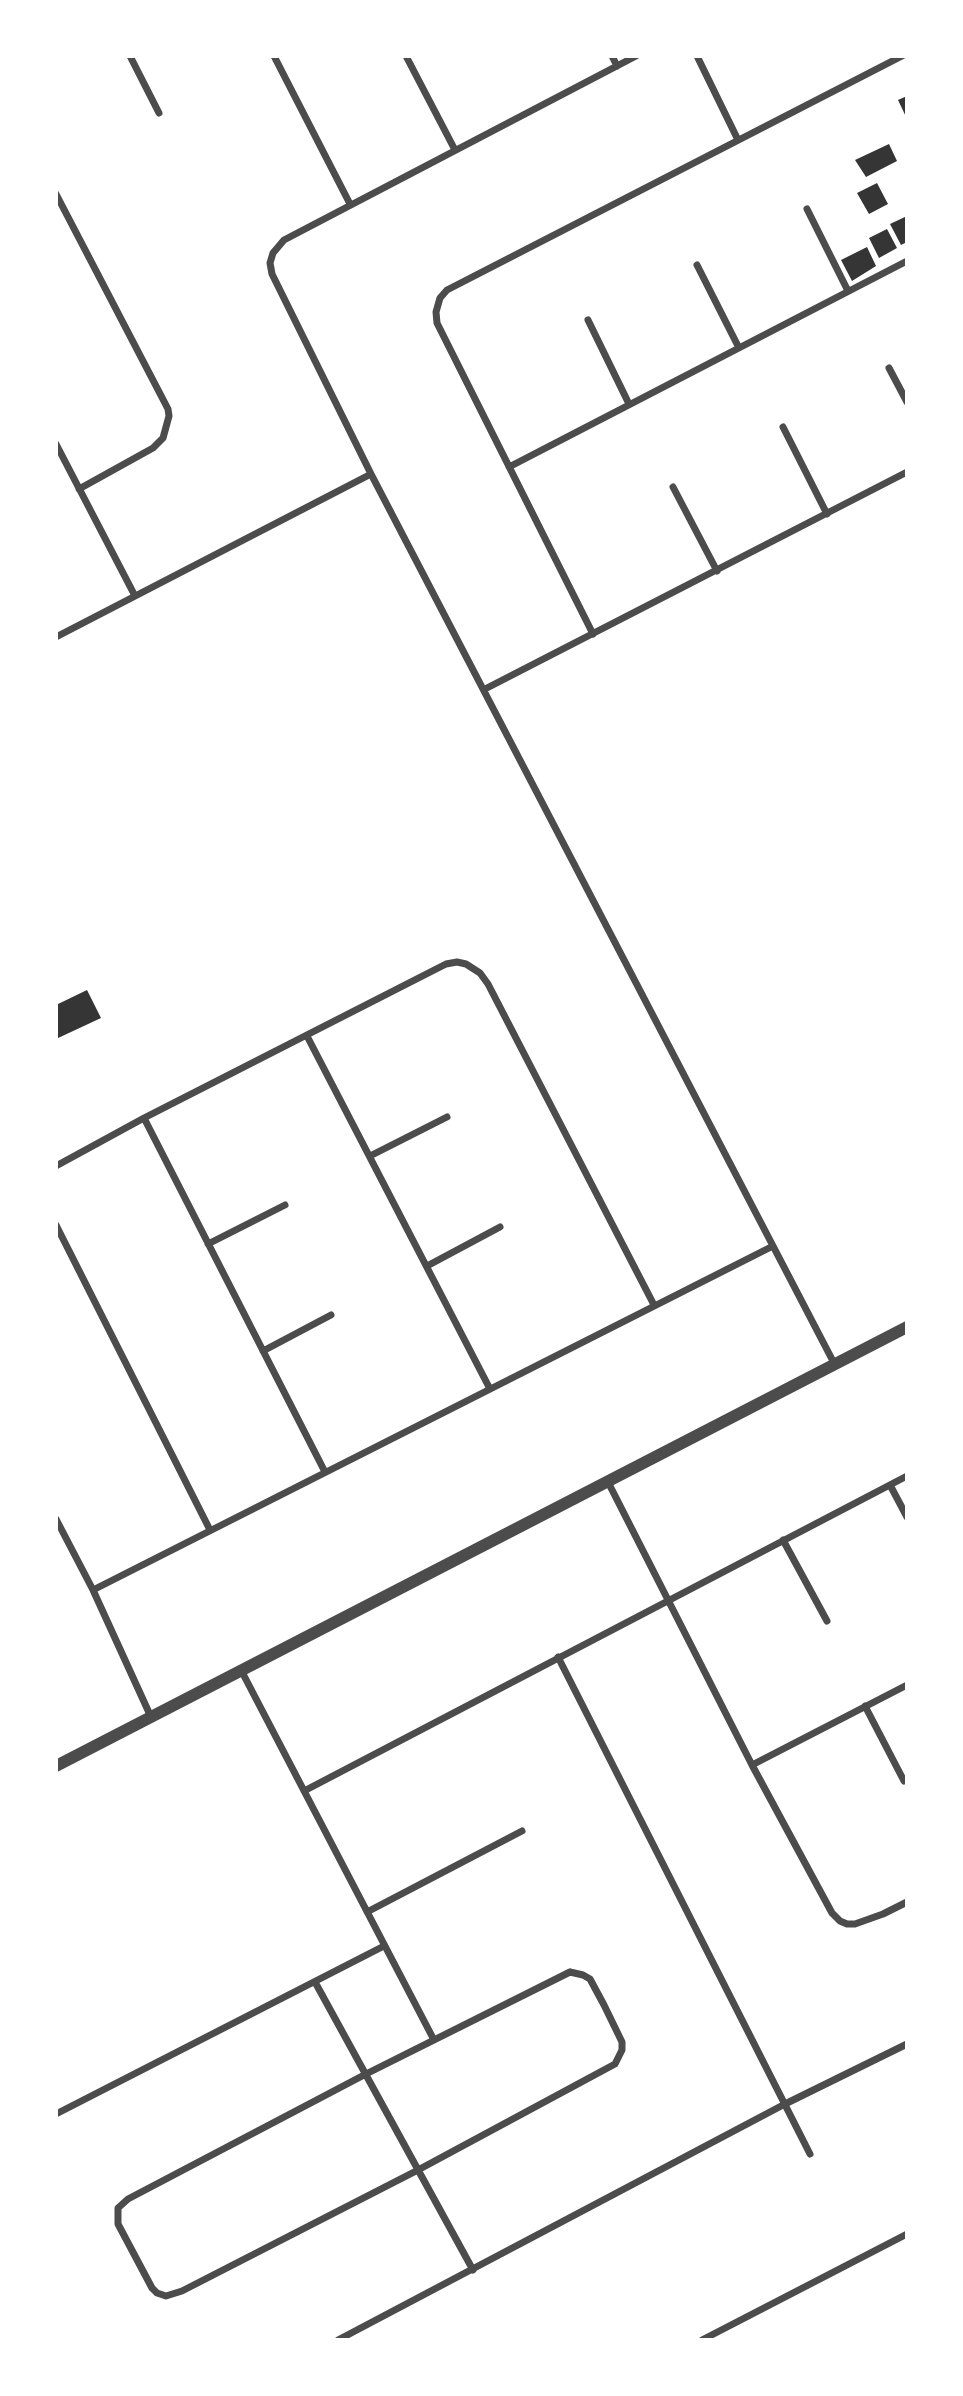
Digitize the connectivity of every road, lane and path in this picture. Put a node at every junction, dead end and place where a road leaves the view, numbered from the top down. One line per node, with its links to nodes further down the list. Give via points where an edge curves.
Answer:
1 (130, 56): 9 (street)
2 (274, 56): 13 (street)
3 (406, 56): 11 (street)
4 (612, 56): 8 (street)
5 (636, 56): 8 (street)
6 (697, 56): 10 (street)
7 (902, 56): 10 (street)
8 (617, 66): 11 (street)
9 (159, 113)
10 (738, 140): 25 (street, via 447,290 440,298 437,323)
11 (455, 150): 13 (street)
12 (56, 194): 29 (street, via 169,416 163,438 153,448)
13 (350, 204): 27 (street, via 284,240 270,263 274,283)
14 (807, 209): 17 (street)
15 (907, 261): 17 (street)
16 (697, 265): 19 (street)
17 (848, 291): 19 (street)
18 (588, 320): 22 (street)
19 (739, 348): 22 (street)
20 (889, 368): 21 (street)
21 (907, 402)
22 (629, 404): 25 (street)
23 (783, 427): 30 (street)
24 (56, 444): 29 (street)
25 (509, 467): 33 (street)
26 (907, 472): 30 (street)
27 (371, 474): 32 (street); 35 (street)
28 (673, 487): 31 (street)
29 (79, 489): 32 (street)
30 (827, 514): 31 (street)
31 (717, 570): 33 (street)
32 (135, 596): 34 (street)
33 (593, 634): 35 (street)
34 (56, 637)
35 (485, 689): 45 (street)
36 (307, 1036): 38 (street); 39 (street); 47 (street, via 446,964 473,967 488,984)
37 (447, 1117): 39 (street)
38 (144, 1118): 40 (street); 44 (street)
39 (370, 1156): 46 (street)
40 (56, 1166)
41 (285, 1205): 44 (street)
42 (56, 1225): 59 (street)
43 (500, 1227): 46 (street)
44 (208, 1244): 50 (street)
45 (773, 1245): 47 (street); 51 (street)
46 (427, 1266): 52 (street)
47 (654, 1305): 52 (street)
48 (331, 1315): 50 (street)
49 (907, 1327): 51 (street)
50 (263, 1351): 53 (street)
51 (835, 1365): 55 (street)
52 (490, 1389): 53 (street)
53 (325, 1472): 59 (street)
54 (907, 1476): 56 (street)
55 (608, 1482): 62 (street); 65 (street)
56 (890, 1485): 57 (street); 60 (street)
57 (907, 1517)
58 (56, 1519): 61 (street)
59 (210, 1530): 61 (street)
60 (783, 1540): 62 (street); 63 (street)
61 (93, 1590): 68 (street)
62 (667, 1599): 64 (street); 69 (street)
63 (827, 1621)
64 (558, 1657): 72 (street); 81 (street)
65 (240, 1670): 68 (street); 72 (street)
66 (907, 1685): 67 (street)
67 (865, 1706): 69 (street); 71 (street)
68 (151, 1717): 70 (street)
69 (752, 1765): 74 (street, via 840,1921 866,1922)
70 (56, 1766)
71 (904, 1781)
72 (304, 1791): 75 (street)
73 (522, 1831): 75 (street)
74 (907, 1902)
75 (367, 1912): 76 (street)
76 (384, 1945): 77 (street); 78 (street)
77 (315, 1982): 80 (street); 82 (street)
78 (434, 2040): 80 (street); 84 (street, via 559,1976 577,1973 596,1987 622,2050 606,2070)
79 (907, 2045): 81 (street)
80 (366, 2074): 84 (street); 84 (street, via 123,2204 118,2224 146,2280 166,2296 182,2291)
81 (785, 2104): 83 (street); 86 (street)
82 (56, 2114)
83 (810, 2154)
84 (418, 2170): 86 (street)
85 (907, 2234): 88 (street)
86 (473, 2270): 87 (street)
87 (338, 2340)
88 (702, 2340)

